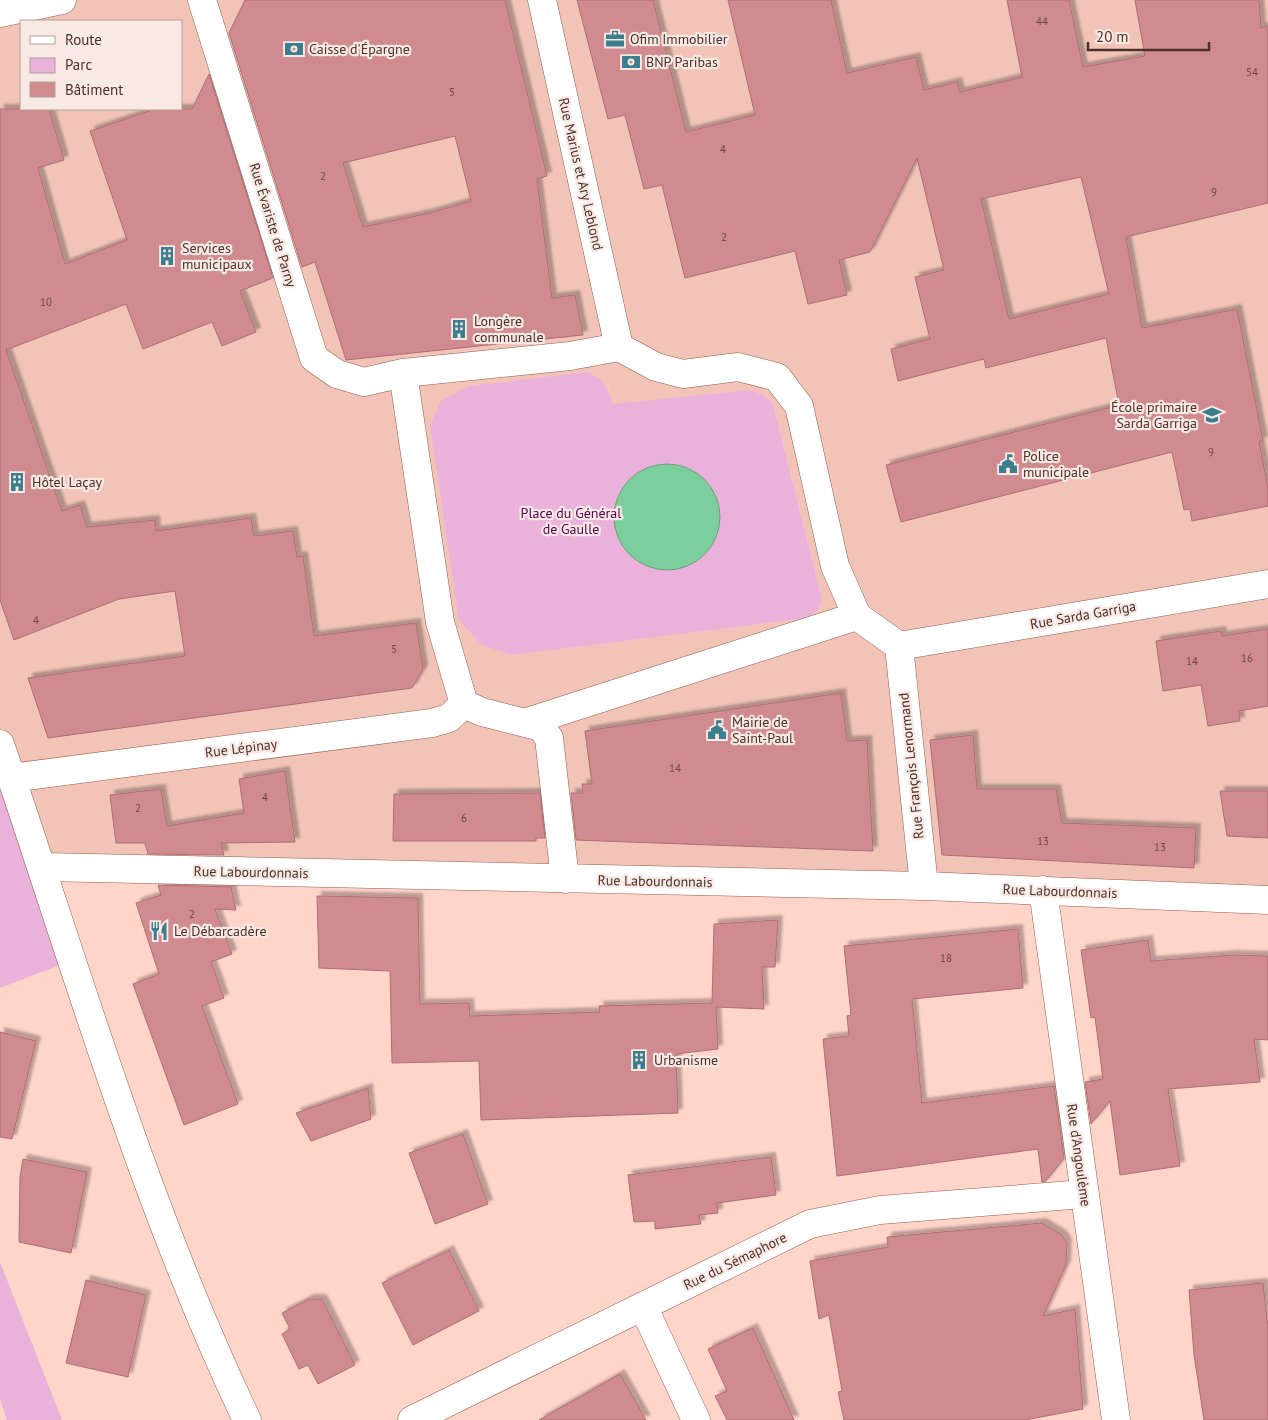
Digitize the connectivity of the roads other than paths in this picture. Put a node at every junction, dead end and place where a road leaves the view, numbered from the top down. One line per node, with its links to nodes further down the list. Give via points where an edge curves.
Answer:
1 (62, 0): 4 (street)
2 (202, 0): 6 (street, Rue Évariste de Parny, via 314,358 337,374 364,382)
3 (542, 0): 5 (street, Rue Marius et Ary Leblond)
4 (0, 13)
5 (619, 347): 6 (street, via 570,356); 8 (street, via 656,367 683,374 738,367 777,377 799,406 835,566)
6 (403, 373): 10 (street, via 440,622)
7 (1268, 584): 9 (street, Rue Sarda Garriga)
8 (857, 616): 9 (street); 11 (street)
9 (899, 646): 16 (street, Rue François Lenormand)
10 (464, 704): 11 (street, via 482,712); 13 (street, Rue Lépinay, via 449,718 432,723)
11 (527, 722): 15 (street, via 541,727 549,738)
12 (0, 744): 13 (street)
13 (12, 778): 14 (street)
14 (43, 867): 15 (street, Rue Labourdonnais); 21 (street, via 141,1164 225,1375)
15 (565, 879): 16 (street, Rue Labourdonnais)
16 (924, 886): 17 (street, Rue Labourdonnais)
17 (1043, 890): 18 (street, Rue Labourdonnais); 19 (street, Rue d'Angoulème)
18 (1268, 900)
19 (1084, 1194): 20 (street, Rue du Sémaphore, via 880,1210 810,1224); 24 (street, Rue d'Angoulème)
20 (643, 1306): 22 (street, Rue du Sémaphore); 23 (street)
21 (247, 1420)
22 (412, 1420)
23 (696, 1420)
24 (1116, 1420)

